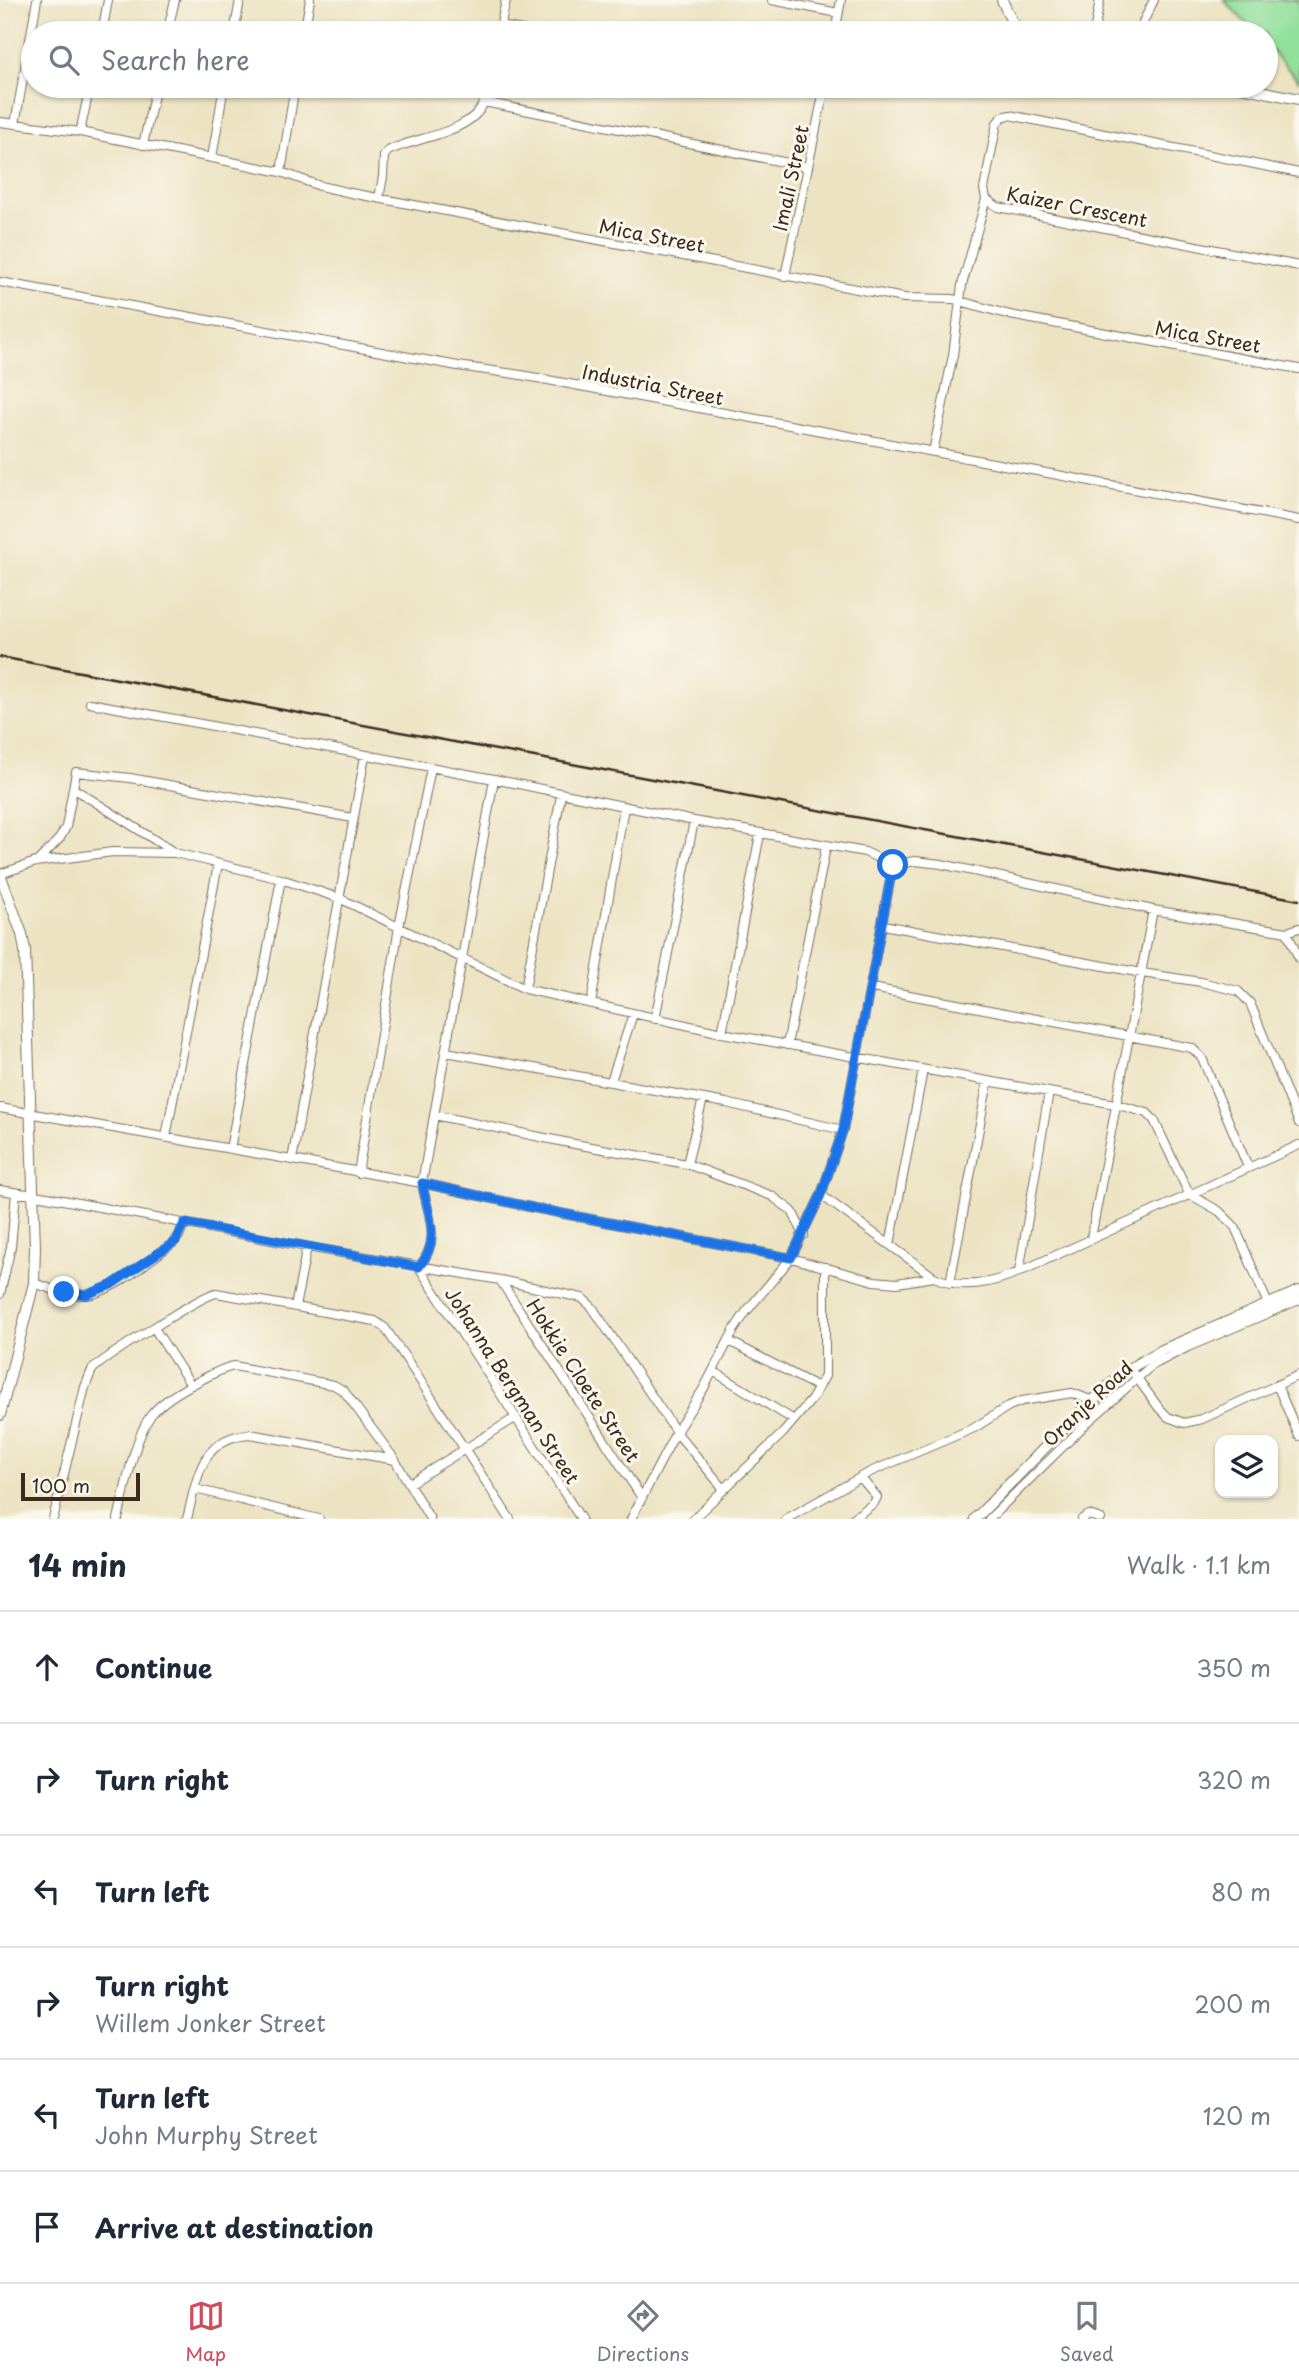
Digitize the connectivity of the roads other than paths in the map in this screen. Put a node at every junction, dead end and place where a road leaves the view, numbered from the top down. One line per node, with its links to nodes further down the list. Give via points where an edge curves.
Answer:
1 (37, 0): 13 (street)
2 (107, 0): 14 (street)
3 (174, 0): 15 (street)
4 (240, 0): 16 (street)
5 (310, 0): 17 (street)
6 (506, 0): 18 (street)
7 (772, 0): 12 (street)
8 (841, 0): 12 (street)
9 (1002, 0): 20 (street)
10 (1154, 0): 22 (street)
11 (1099, 1): 21 (street)
12 (838, 13): 19 (street)
13 (33, 21)
14 (104, 21)
15 (170, 21)
16 (236, 21)
17 (306, 21)
18 (502, 21)
19 (837, 21)
20 (1012, 21)
21 (1096, 21)
22 (1144, 21)
23 (21, 90): 34 (street)
24 (1278, 95): 31 (street)
25 (87, 98): 35 (street)
26 (154, 98): 36 (street)
27 (223, 98): 37 (street)
28 (293, 98): 39 (street)
29 (485, 98): 32 (street)
30 (823, 98): 38 (street, Imali Street)
31 (1299, 99)
32 (484, 103): 38 (street); 41 (street, via 468,120 449,130 388,151)
33 (0, 122): 34 (street, Mica Street)
34 (15, 124): 35 (street, Mica Street)
35 (80, 132): 36 (street, Mica Street)
36 (144, 145): 37 (street, Mica Street)
37 (212, 158): 39 (street, Mica Street)
38 (808, 167): 44 (street, Imali Street)
39 (281, 173): 41 (street, Mica Street)
40 (1299, 173): 42 (street, Kaizer Crescent, via 1009,115 996,126)
41 (379, 198): 44 (street, Mica Street)
42 (986, 199): 43 (street, Kaizer Crescent, via 998,207); 46 (street)
43 (1299, 266)
44 (785, 276): 46 (street, Mica Street, via 904,298)
45 (0, 282): 48 (street, Industria Street)
46 (961, 301): 47 (street, Mica Street, via 1036,320); 48 (street)
47 (1299, 369)
48 (933, 452): 49 (street, Industria Street)
49 (1299, 520)
50 (90, 703): 51 (street)
51 (365, 756): 52 (street); 57 (street)
52 (432, 768): 53 (street); 70 (street)
53 (494, 779): 55 (street); 73 (street)
54 (73, 788): 57 (street, via 76,772); 61 (street); 62 (street, via 66,827)
55 (561, 795): 56 (street); 77 (street)
56 (624, 807): 58 (street); 78 (street)
57 (353, 817): 67 (street)
58 (694, 821): 59 (street); 80 (street)
59 (760, 834): 60 (street); 81 (street)
60 (826, 847): 64 (street, via 865,852); 83 (street)
61 (174, 853): 62 (street, via 113,852); 63 (street)
62 (36, 862): 65 (street)
63 (218, 864): 66 (street); 97 (street)
64 (893, 865): 68 (street, via 915,861 941,864); 69 (street)
65 (0, 874): 93 (street, via 25,950)
66 (281, 879): 67 (street); 99 (street)
67 (340, 898): 70 (street); 100 (street)
68 (1153, 910): 72 (street); 75 (street)
69 (883, 925): 75 (street); 76 (street)
70 (399, 927): 73 (street); 103 (street)
71 (1299, 928): 72 (street)
72 (1287, 932): 74 (street)
73 (462, 957): 77 (street); 84 (street)
74 (1299, 959)
75 (1142, 973): 82 (street); 95 (street, via 1212,984 1245,996)
76 (872, 988): 82 (street); 85 (street)
77 (525, 989): 78 (street)
78 (590, 1004): 79 (street)
79 (633, 1014): 80 (street); 87 (street)
80 (655, 1019): 81 (street)
81 (722, 1033): 83 (street)
82 (1130, 1037): 91 (street); 102 (street, via 1184,1045 1199,1054)
83 (787, 1045): 85 (street)
84 (446, 1052): 87 (street); 94 (street)
85 (858, 1058): 86 (street); 96 (street)
86 (923, 1070): 88 (street); 113 (street)
87 (611, 1081): 90 (street)
88 (988, 1081): 89 (street); 122 (street)
89 (1049, 1092): 91 (street); 118 (street)
90 (703, 1099): 96 (street); 101 (street)
91 (1115, 1104): 108 (street, via 1147,1113 1154,1120); 112 (street)
92 (0, 1108): 93 (street)
93 (31, 1114): 97 (street); 107 (street)
94 (434, 1115): 101 (street); 104 (street)
95 (1299, 1123)
96 (843, 1130): 109 (street)
97 (166, 1137): 99 (street)
98 (1299, 1145): 102 (street)
99 (230, 1149): 100 (street)
100 (292, 1160): 103 (street)
101 (687, 1164): 111 (street, via 772,1196 792,1211)
102 (1248, 1167): 108 (street)
103 (358, 1173): 104 (street)
104 (422, 1183): 115 (street); 116 (street, via 432,1244)
105 (0, 1190): 106 (street)
106 (16, 1193): 107 (street); 124 (street)
107 (33, 1194): 110 (street); 121 (street)
108 (1189, 1194): 112 (street); 126 (street, via 1219,1211 1235,1227)
109 (821, 1195): 111 (street); 113 (street)
110 (184, 1223): 114 (street); 121 (street, via 173,1242 94,1293 79,1295)
111 (804, 1236): 115 (street)
112 (1091, 1238): 118 (street)
113 (890, 1245): 119 (street)
114 (307, 1247): 116 (street); 127 (street)
115 (791, 1258): 117 (street); 129 (street, via 746,1312)
116 (419, 1267): 120 (street); 138 (street, Johanna Bergman Street)
117 (825, 1267): 119 (street, via 874,1281 897,1283); 135 (street, via 825,1376)
118 (1019, 1272): 122 (street, via 981,1284)
119 (934, 1277): 122 (street)
120 (500, 1280): 140 (street, via 586,1299); 148 (street, Hokkie Cloete Street)
121 (34, 1283): 137 (street)
122 (950, 1283)
123 (1299, 1291): 126 (street)
124 (0, 1294)
125 (1299, 1300): 131 (street, Oranje Road)
126 (1268, 1304): 131 (street, via 1162,1350)
127 (295, 1307): 128 (street, via 216,1293); 142 (street, via 382,1325)
128 (154, 1328): 133 (street); 150 (street, via 92,1370)
129 (729, 1341): 130 (street); 135 (street)
130 (713, 1371): 139 (street); 140 (street)
131 (1133, 1373): 134 (street, via 1168,1417 1184,1423); 136 (street); 149 (street, Oranje Road)
132 (1299, 1375): 134 (street)
133 (191, 1385): 143 (street, via 234,1366 334,1385 352,1399); 151 (street, via 160,1406 146,1423)
134 (1277, 1385): 141 (street)
135 (818, 1387): 139 (street)
136 (1093, 1401): 144 (street, via 1072,1393 1022,1401 974,1428); 149 (street)
137 (0, 1415)
138 (515, 1418): 142 (street); 156 (street, Johanna Bergman Street)
139 (794, 1420): 147 (street)
140 (676, 1432): 147 (street); 148 (street)
141 (1299, 1436)
142 (465, 1450): 145 (street); 155 (street)
143 (395, 1460): 145 (street); 146 (street, via 243,1435 207,1453)
144 (860, 1477): 159 (street); 160 (street, via 877,1497)
145 (410, 1483): 154 (street)
146 (195, 1489): 152 (street); 153 (street)
147 (724, 1489): 158 (street)
148 (642, 1498): 157 (street)
149 (991, 1515): 161 (street)
150 (53, 1519)
151 (118, 1519)
152 (187, 1519)
153 (319, 1519)
154 (430, 1519)
155 (510, 1519)
156 (582, 1519)
157 (631, 1519)
158 (693, 1519)
159 (786, 1519)
160 (852, 1519)
161 (975, 1519)
162 (1082, 1519): 163 (street, via 1090,1515)
163 (1101, 1519)

